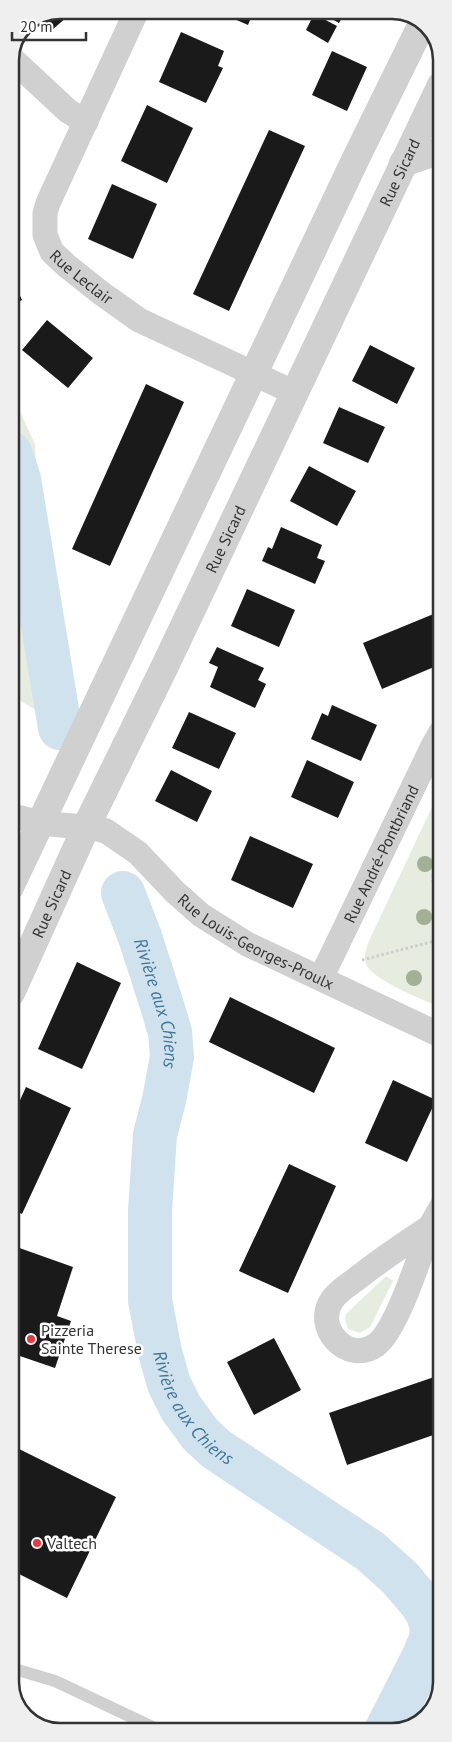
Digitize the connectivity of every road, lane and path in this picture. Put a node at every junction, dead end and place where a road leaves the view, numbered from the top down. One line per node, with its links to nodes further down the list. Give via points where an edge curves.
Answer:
1 (133, 19): 5 (street, Rue Leclair)
2 (419, 29): 8 (street)
3 (19, 65): 5 (street, via 68,111)
4 (433, 101): 7 (street, Rue Sicard)
5 (86, 122): 8 (street, Rue Leclair, via 45,213 46,235 52,252 100,293 139,320)
6 (433, 153): 7 (street)
7 (403, 163): 9 (street, Rue Sicard)
8 (254, 374): 9 (street, Rue Leclair); 12 (street)
9 (295, 393): 13 (street, Rue Sicard)
10 (433, 746): 18 (street, Rue André-Pontbriand)
11 (19, 817): 12 (street, Rue Louis-Georges-Proulx)
12 (40, 823): 13 (street, Rue Louis-Georges-Proulx); 14 (street)
13 (86, 827): 17 (street, Rue Sicard); 18 (street, Rue Louis-Georges-Proulx, via 106,832 128,845 213,924 247,944)
14 (19, 868)
15 (433, 941): 16 (path)
16 (362, 960)
17 (19, 974)
18 (321, 978): 19 (street, Rue Louis-Georges-Proulx)
19 (433, 1032)
20 (433, 1222): 21 (street)
21 (430, 1227): 21 (street, via 377,1263 332,1300 326,1314 327,1323 335,1340 342,1346 363,1350 377,1344 388,1330)
22 (19, 1670): 23 (lane, via 55,1681)
23 (142, 1723)

